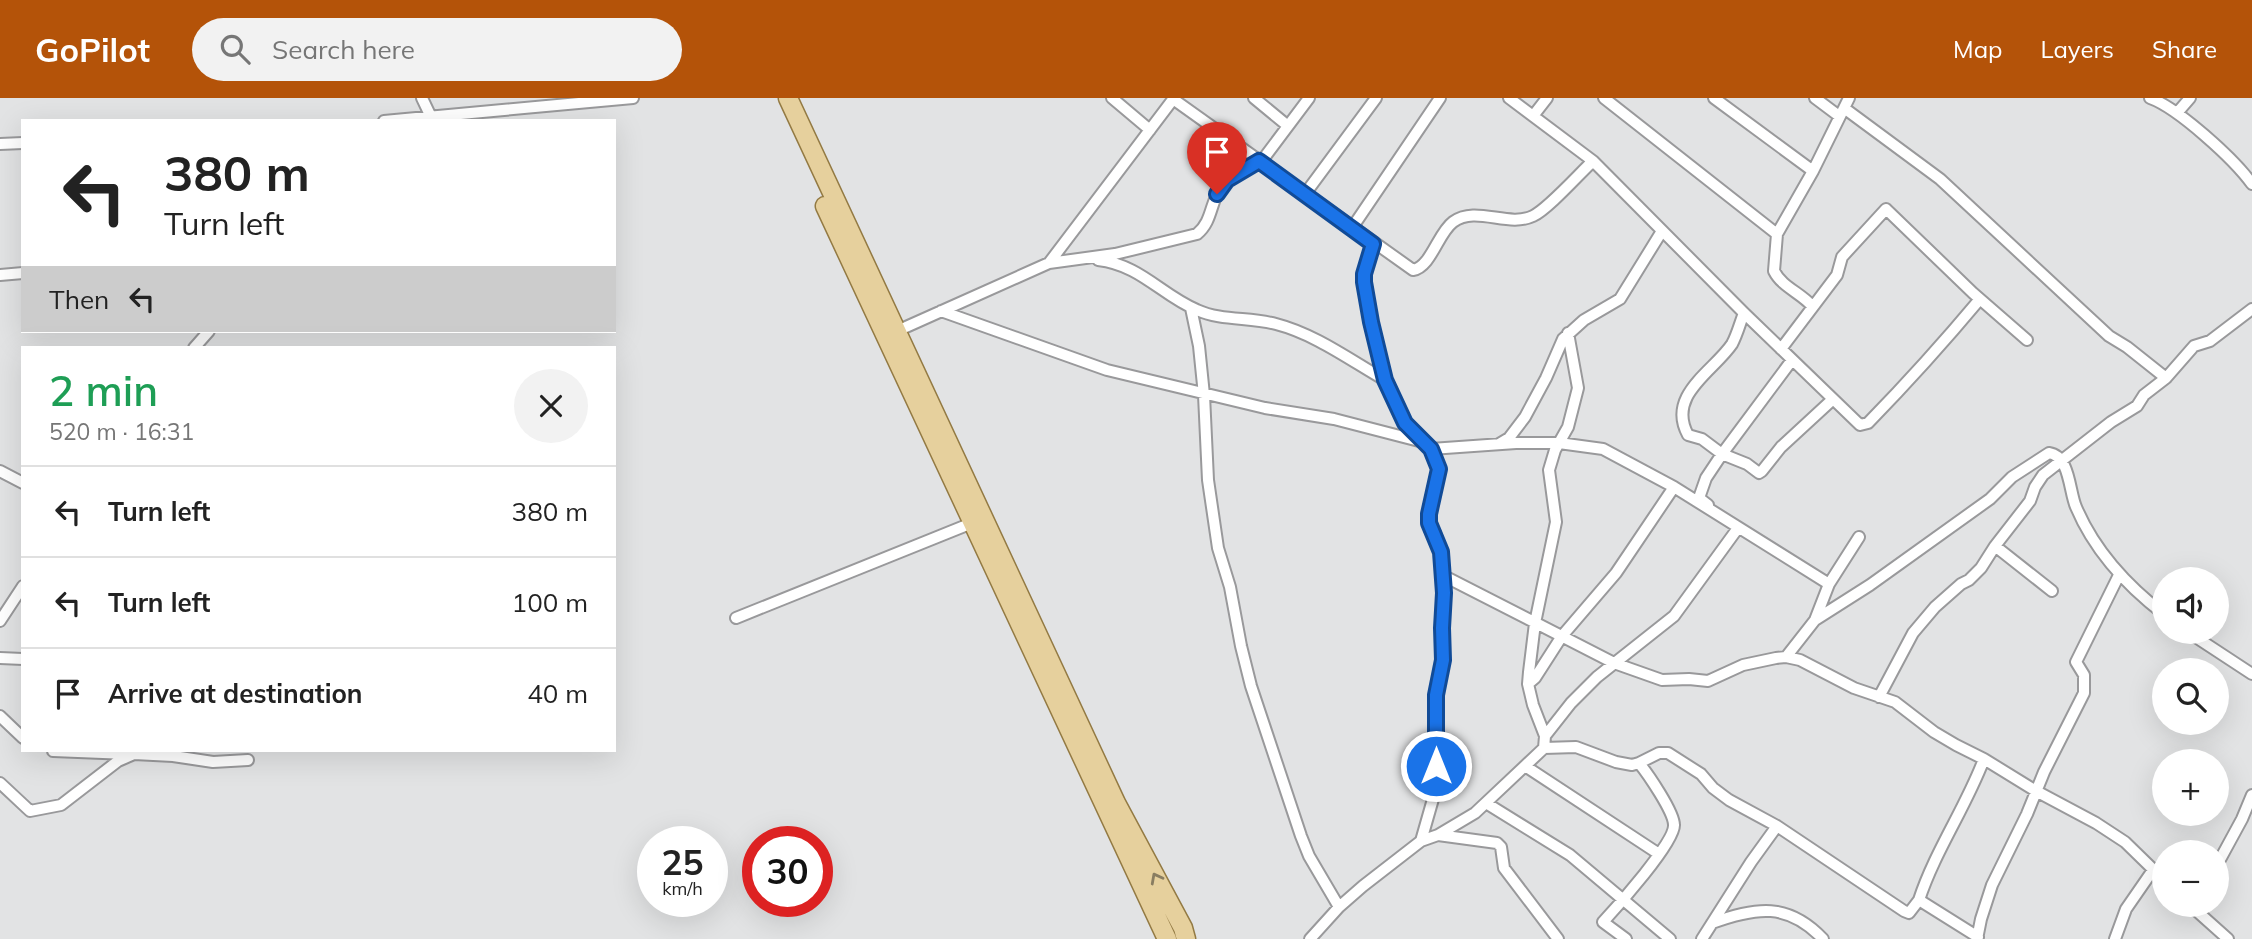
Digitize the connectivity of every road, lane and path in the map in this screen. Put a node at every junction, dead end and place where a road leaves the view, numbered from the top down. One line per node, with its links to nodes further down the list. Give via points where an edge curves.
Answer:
1 (422, 98): 21 (street)
2 (633, 98): 21 (street)
3 (775, 98): 64 (main road)
4 (788, 98): 46 (main road)
5 (1112, 98): 24 (street)
6 (1254, 98): 23 (street)
7 (1309, 98): 23 (street)
8 (1376, 98): 31 (street)
9 (1440, 98): 32 (street)
10 (1509, 98): 20 (street)
11 (1547, 98): 20 (street)
12 (1604, 98): 34 (street)
13 (1714, 98): 29 (street)
14 (1815, 98): 18 (street)
15 (2150, 98): 19 (street)
16 (2190, 98): 19 (street)
17 (1173, 99): 24 (street); 28 (street)
18 (1844, 108): 29 (street); 51 (street, via 1940,179 2109,336)
19 (2177, 113): 30 (street)
20 (1533, 116): 27 (street)
21 (431, 117): 22 (street)
22 (408, 119)
23 (1288, 126): 28 (street)
24 (1150, 130): 37 (street)
25 (21, 143): 26 (street)
26 (0, 144)
27 (1593, 161): 33 (street); 35 (street, via 1532,217 1472,216 1452,223 1417,270)
28 (1260, 162): 31 (street); 36 (street, via 1227,180 1207,225 1197,234)
29 (1813, 172): 34 (street)
30 (2252, 184)
31 (1305, 194): 32 (street)
32 (1352, 228): 35 (street)
33 (1662, 231): 45 (street); 47 (street, via 1620,299)
34 (1777, 234): 41 (street, via 1774,271)
35 (1373, 244): 52 (street, via 1364,282)
36 (1084, 259): 37 (street); 42 (street, via 1132,270)
37 (1049, 263): 44 (street)
38 (21, 274): 39 (street)
39 (0, 275)
40 (1980, 299): 41 (street, via 1886,209 1842,257 1838,275); 48 (street); 54 (street, via 1868,423 1860,425)
41 (1812, 306): 49 (street)
42 (1191, 308): 52 (street, via 1295,330); 53 (street)
43 (2252, 309): 51 (street, via 2210,341 2194,346)
44 (941, 311): 46 (street); 53 (street, via 1107,370)
45 (1744, 313): 49 (street); 58 (street, via 1734,342 1702,373 1682,410 1688,435)
46 (897, 331): 115 (main road, one-way to 46, via 1116,803)
47 (1568, 333): 55 (street, via 1578,388); 56 (street, via 1525,417 1509,438)
48 (2027, 340)
49 (1781, 349): 50 (street)
50 (1792, 360): 54 (street); 58 (street)
51 (2166, 378): 59 (street, via 2137,406)
52 (1385, 380): 57 (street, via 1405,423)
53 (1205, 395): 57 (street, via 1334,419); 110 (street, via 1208,480 1218,548 1251,686 1301,836)
54 (1832, 400): 58 (street, via 1759,473)
55 (1559, 443): 56 (street); 62 (street, via 1603,449); 77 (street, via 1549,470 1556,522)
56 (1496, 445): 57 (street)
57 (1428, 446): 69 (street, via 1439,469 1429,523 1439,544)
58 (1722, 454): 63 (street, via 1699,498)
59 (2062, 460): 67 (street, via 2038,481 2030,501); 68 (street, via 2075,506); 75 (street, via 2049,453 2024,468 1990,499)
60 (0, 471): 61 (street)
61 (21, 482)
62 (1674, 487): 63 (street); 78 (street, via 1616,573)
63 (1725, 519): 65 (street)
64 (972, 523): 74 (street); 114 (main road)
65 (1738, 528): 70 (street); 83 (street, via 1674,616)
66 (1859, 537): 70 (street)
67 (1995, 547): 72 (street); 86 (street, via 1981,568 1935,607 1913,633)
68 (2119, 575): 73 (street); 98 (street, via 2076,662 2084,675 2084,693)
69 (1444, 576): 77 (street); 103 (street, via 1436,766 1433,799)
70 (1829, 584): 75 (street)
71 (21, 589): 76 (street)
72 (2052, 591)
73 (2152, 604)
74 (736, 618)
75 (1815, 620): 80 (street)
76 (0, 621)
77 (1535, 623): 78 (street); 85 (street)
78 (1562, 636): 83 (street); 85 (street)
79 (2206, 644): 84 (street)
80 (1786, 657): 83 (street, via 1743,665 1707,681 1662,680); 86 (street)
81 (0, 658): 82 (street)
82 (21, 658)
83 (1614, 663): 89 (street, via 1571,703)
84 (2252, 674)
85 (1528, 684): 89 (street)
86 (1879, 697): 93 (street)
87 (0, 716): 88 (street)
88 (21, 736)
89 (1545, 736): 90 (street)
90 (1544, 748): 95 (street, via 1576,747 1625,764); 96 (street)
91 (81, 752): 92 (street)
92 (134, 754): 94 (street, via 213,762); 97 (street, via 61,805 30,811)
93 (1984, 759): 98 (street); 109 (street)
94 (248, 760)
95 (1639, 764): 101 (street, via 1658,753 1668,753 1701,774 1728,800); 105 (street, via 1653,781 1675,826)
96 (1525, 766): 100 (street); 105 (street)
97 (0, 783)
98 (2036, 791): 106 (street, via 2096,822); 113 (street, via 1992,885)
99 (2252, 795): 104 (street)
100 (1486, 803): 102 (street); 108 (street, via 1570,855)
101 (1777, 826): 109 (street, via 1904,911 1912,911); 112 (street)
102 (1438, 835): 103 (street); 117 (street, via 1497,843 1504,868)
103 (1421, 841): 110 (street)
104 (2229, 843)
105 (1659, 854): 108 (street)
106 (2152, 869)
107 (2152, 871): 122 (street, via 2126,909)
108 (1624, 899): 118 (street, via 1603,922); 119 (street)
109 (1919, 900): 113 (street)
110 (1339, 907): 116 (street)
111 (2205, 917): 123 (street)
112 (1712, 923): 120 (street); 121 (street, via 1750,911 1777,911 1802,921)
113 (1978, 938)
114 (1167, 939)
115 (1186, 939)
116 (1310, 939)
117 (1558, 939)
118 (1626, 939)
119 (1670, 939)
120 (1702, 939)
121 (1824, 939)
122 (2115, 939)
123 (2228, 939)

